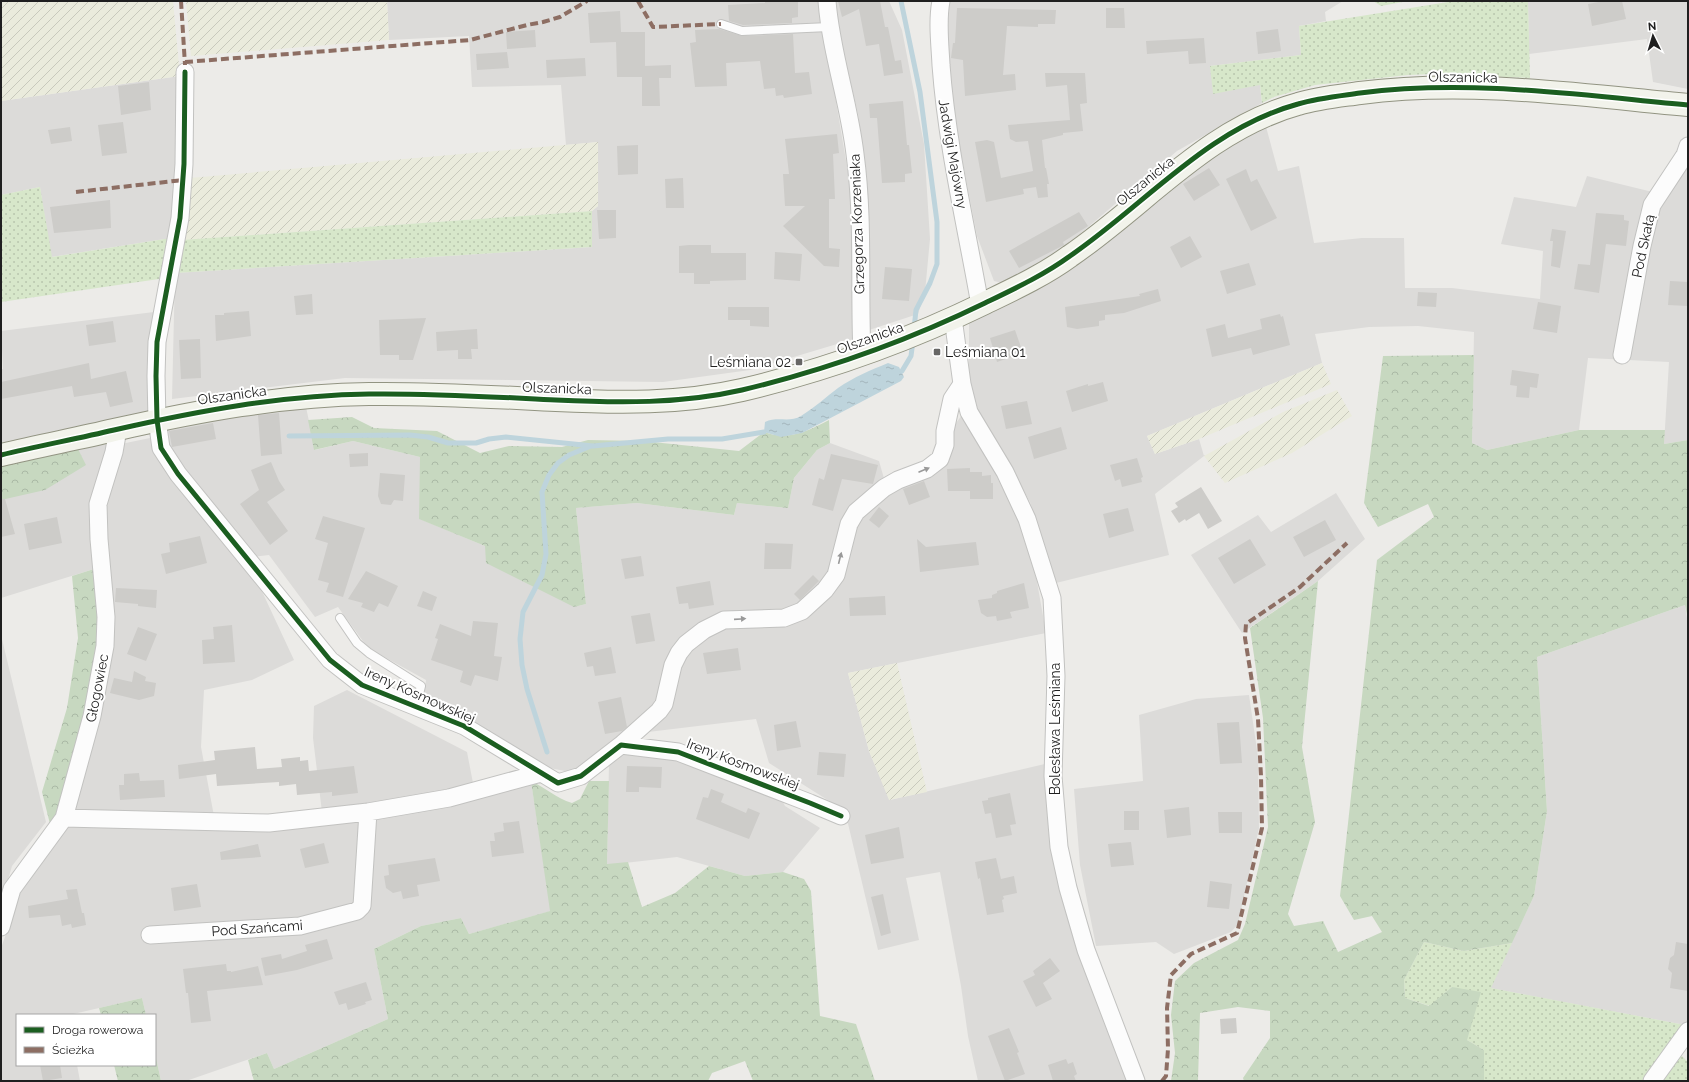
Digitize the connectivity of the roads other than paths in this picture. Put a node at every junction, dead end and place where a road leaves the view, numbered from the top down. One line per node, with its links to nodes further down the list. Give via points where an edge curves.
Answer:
1 (827, 1): 4 (street, Grzegorza Korzeniaka)
2 (941, 1): 8 (street, Jadwigi Majówny, via 943,97)
3 (721, 24): 4 (lane, via 742,31)
4 (829, 27): 10 (street, Grzegorza Korzeniaka, via 855,153 859,205)
5 (185, 72): 13 (street, Ireny Kosmowskiej, via 184,164 180,218 157,342)
6 (1688, 105): 8 (street, Olszanicka, via 1557,93 1462,88 1378,91 1298,104 1262,117 1210,146 1073,254 1045,272)
7 (1688, 146): 11 (street, Pod Skałą, via 1685,156 1652,205)
8 (980, 305): 9 (street, Olszanicka)
9 (953, 318): 10 (street, Olszanicka); 12 (street, Bolesława Leśmiana)
10 (862, 355): 13 (street, Olszanicka, via 737,391 663,401 616,402 366,394 315,396 249,404)
11 (1622, 355)
12 (962, 384): 18 (street, one-way to 12, via 659,711 664,704 673,665 679,653 704,630 724,620 784,618 802,611 825,590 836,575 849,524 856,512 884,488 935,464 940,459 945,445 952,399); 26 (street, Bolesława Leśmiana, via 969,412 1005,472 1027,519 1052,598 1056,676 1053,776 1059,847 1086,950)
13 (157, 420): 14 (street, Olszanicka); 17 (street, Ireny Kosmowskiej, via 161,448 178,474 330,660 362,685)
14 (118, 429): 15 (street, Olszanicka); 22 (street, Głogowiec, via 114,452 98,504 106,617 105,646 92,716)
15 (1, 455)
16 (340, 618): 17 (lane, via 357,643 421,686)
17 (416, 707): 19 (street, Ireny Kosmowskiej, via 464,726)
18 (621, 745): 19 (street, Ireny Kosmowskiej, via 581,776 558,783); 21 (street, Ireny Kosmowskiej, via 678,752)
19 (541, 773): 20 (street, via 449,798)
20 (368, 812): 22 (street, via 269,823); 24 (street, Pod Szańcami, via 362,906 357,911 300,926)
21 (841, 816)
22 (64, 818): 23 (street, Głogowiec, via 12,889)
23 (1, 926)
24 (150, 935)
25 (1688, 1031): 27 (street)
26 (1136, 1081)
27 (1652, 1081)

